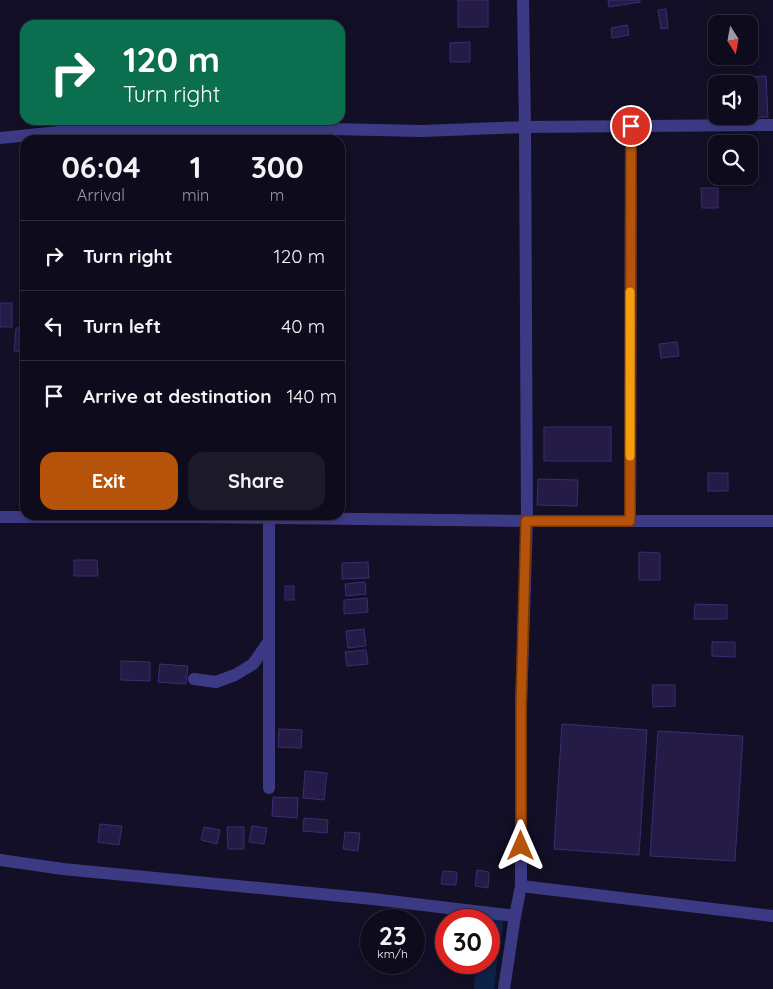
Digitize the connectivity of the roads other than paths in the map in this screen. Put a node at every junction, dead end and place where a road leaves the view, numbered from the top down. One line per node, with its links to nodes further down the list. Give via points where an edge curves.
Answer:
1 (522, 0): 4 (street)
2 (631, 126): 3 (street); 4 (street); 14 (street)
3 (773, 126)
4 (525, 127): 5 (street, via 422,131 170,129); 13 (street)
5 (30, 135)
6 (20, 136): 7 (street)
7 (0, 138)
8 (0, 517): 9 (street)
9 (20, 517)
10 (345, 519): 13 (street)
11 (270, 520): 15 (street)
12 (773, 520): 14 (street)
13 (526, 521): 14 (street); 19 (street)
14 (630, 521)
15 (269, 641): 16 (street, via 253,664 235,675 216,682); 17 (street)
16 (194, 679)
17 (269, 788)
18 (0, 860): 20 (street)
19 (521, 886): 20 (street); 21 (street)
20 (515, 916): 22 (street)
21 (773, 916)
22 (504, 989)

